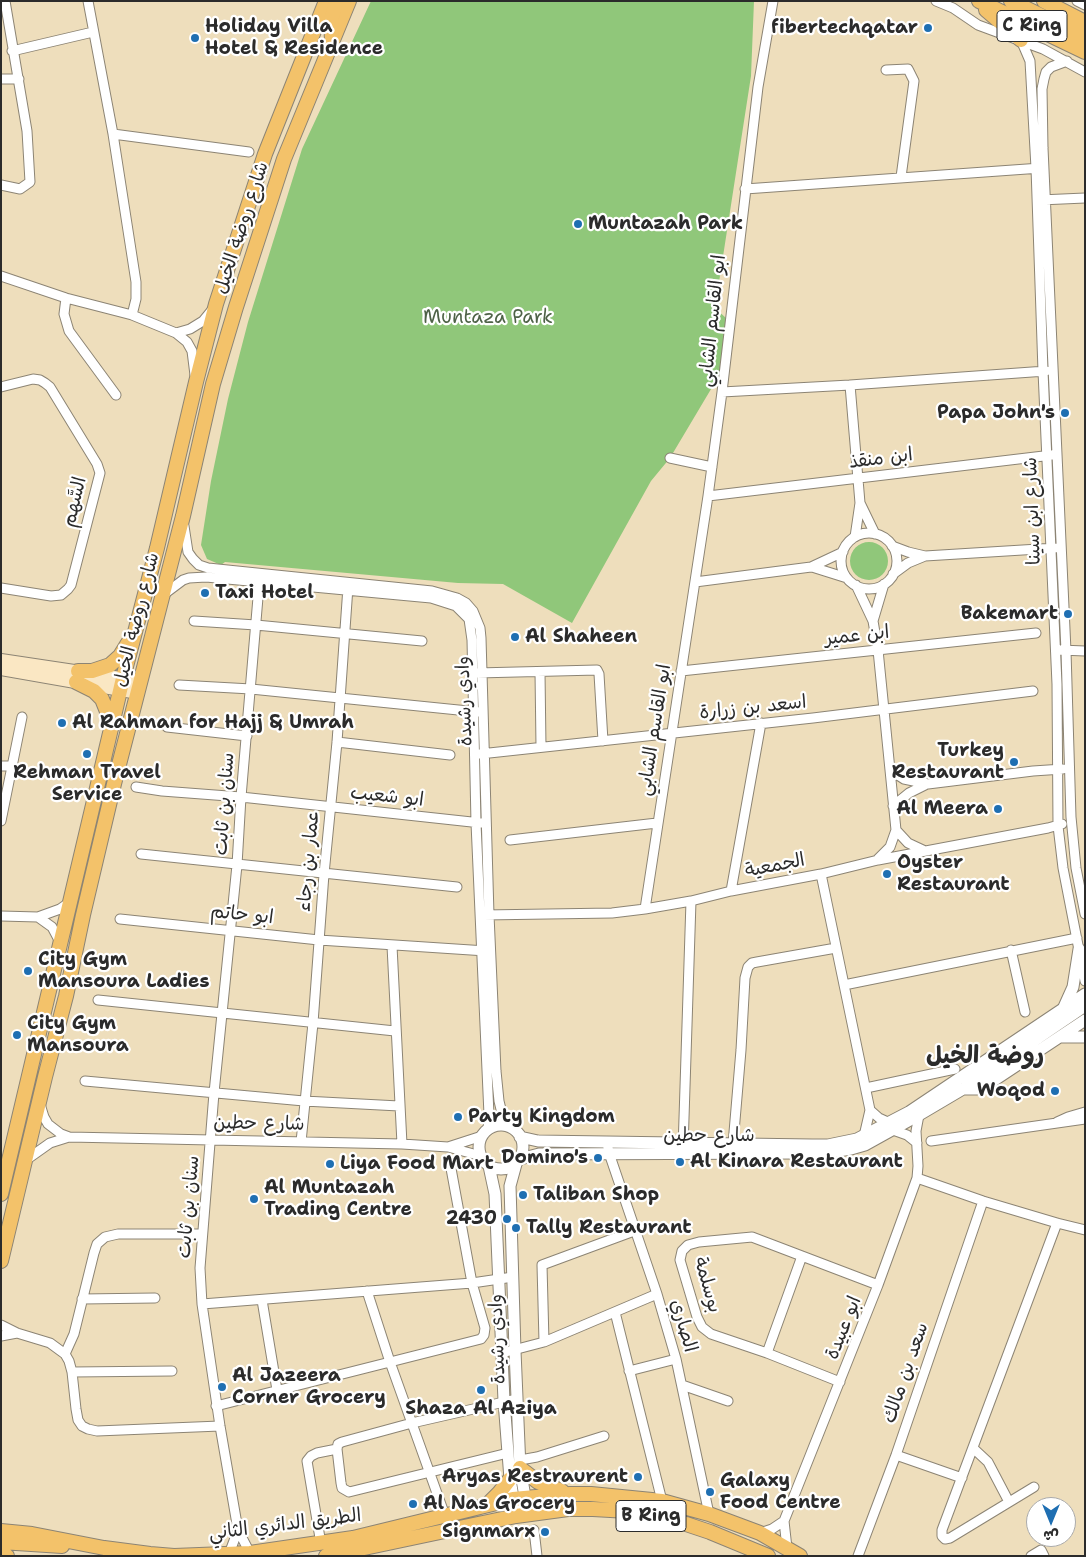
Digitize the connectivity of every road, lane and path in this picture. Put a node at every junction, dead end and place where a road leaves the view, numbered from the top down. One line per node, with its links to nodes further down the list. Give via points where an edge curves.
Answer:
1 (5, 1): 18 (street)
2 (88, 1): 14 (street)
3 (326, 1): 35 (main road, شارع روضة الخيل, via 265,154)
4 (336, 1): 16 (main road, via 331,21)
5 (349, 1): 16 (main road, شارع روضة الخيل)
6 (773, 1): 30 (street, ابو القاسم الشابي)
7 (936, 1): 17 (street, via 978,25)
8 (978, 1): 17 (main road); 19 (main road, C Ring)
9 (1011, 1): 15 (main road)
10 (1077, 1): 12 (street)
11 (1049, 3): 13 (main road, C Ring)
12 (1085, 5)
13 (1085, 22)
14 (93, 32): 18 (street); 25 (street)
15 (1085, 37)
16 (332, 40): 52 (main road, شارع روضة الخيل, via 292,136 236,307 213,384)
17 (1020, 40): 20 (street); 27 (street, شارع ابن سينا, via 1030,61)
18 (12, 51): 24 (street)
19 (1085, 52)
20 (1067, 61): 22 (street); 27 (street, شارع ابن سينا, via 1052,67 1044,79)
21 (886, 70): 28 (street, via 908,69 914,81)
22 (1085, 72)
23 (1, 79): 24 (street)
24 (19, 79): 29 (street, via 30,182 20,189)
25 (114, 134): 26 (street); 36 (street, via 137,289)
26 (249, 152)
27 (1040, 168): 28 (street); 32 (street, شارع ابن سينا)
28 (901, 177): 30 (street)
29 (1, 185)
30 (745, 189): 43 (street, ابو القاسم الشابي)
31 (1085, 198): 32 (street)
32 (1040, 200): 38 (street, شارع ابن سينا); 39 (street, شارع ابن سينا)
33 (1, 276): 34 (street)
34 (66, 298): 36 (street); 44 (street, via 64,314 69,331)
35 (216, 304): 37 (street, via 203,321); 40 (main road, شارع روضة الخيل)
36 (132, 315): 37 (street)
37 (176, 333): 40 (street, via 192,351)
38 (1053, 370): 39 (street); 45 (street, شارع ابن سينا)
39 (1043, 371): 41 (street); 46 (street, شارع ابن سينا)
40 (196, 382): 73 (main road, شارع روضة الخيل)
41 (850, 385): 43 (street); 49 (street)
42 (1, 387): 68 (street, السَّهم, via 33,379 50,387 100,473 71,586 51,596)
43 (722, 392): 48 (street, ابو القاسم الشابي)
44 (116, 395)
45 (1057, 454): 46 (street, ابن منقذ); 57 (street, شارع ابن سينا)
46 (1047, 455): 49 (street, ابن منقذ); 56 (street, شارع ابن سينا)
47 (670, 458): 48 (street)
48 (712, 467): 50 (street, ابو القاسم الشابي)
49 (857, 478): 50 (street, ابن منقذ); 51 (street)
50 (708, 496): 64 (street, ابو القاسم الشابي)
51 (860, 503): 53 (street); 54 (street)
52 (183, 516): 62 (street, وادي رشيدة, via 188,552 193,560 208,568); 69 (main road, شارع روضة الخيل)
53 (874, 534): 54 (street); 55 (street)
54 (855, 537): 58 (street)
55 (892, 546): 59 (street); 61 (street, via 897,562)
56 (1051, 548): 57 (street); 59 (street); 78 (street, شارع ابن سينا)
57 (1061, 548): 79 (street, شارع ابن سينا)
58 (843, 552): 60 (street); 63 (street, via 842,567)
59 (925, 556): 61 (street, via 908,563)
60 (811, 567): 63 (street); 64 (street)
61 (893, 575): 65 (street)
62 (260, 578): 67 (street, وادي رشيدة); 69 (street, وادي رشيدة, via 189,578); 72 (street, سنان بن ثابت)
63 (847, 578): 66 (street)
64 (695, 582): 83 (street, ابو القاسم الشابي)
65 (884, 584): 66 (street, via 872,588); 71 (street)
66 (856, 585): 71 (street)
67 (348, 587): 75 (street, عمار بن رجاء); 85 (street, وادي رشيدة, via 431,598 456,606 469,619)
68 (1, 588)
69 (163, 595): 89 (main road, شارع روضة الخيل)
70 (194, 621): 72 (street)
71 (874, 621): 77 (street)
72 (256, 625): 75 (street); 90 (street, سنان بن ثابت)
73 (135, 629): 86 (main road, via 120,656 110,666); 87 (main road, شارع روضة الخيل)
74 (1036, 633): 77 (street, ابن عمير)
75 (344, 634): 76 (street); 92 (street, عمار بن رجاء)
76 (422, 641)
77 (878, 650): 83 (street, ابن عمير); 93 (street)
78 (1055, 650): 79 (street); 108 (street, شارع ابن سينا)
79 (1066, 650): 80 (street); 109 (street, شارع ابن سينا)
80 (1085, 651)
81 (1, 660): 86 (main road)
82 (1, 669): 86 (main road)
83 (681, 670): 99 (street, ابو القاسم الشابي)
84 (540, 672): 85 (street); 102 (street, via 599,672); 103 (street)
85 (478, 673): 94 (street, وادي رشيدة)
86 (77, 676): 87 (main road); 97 (main road, via 102,699)
87 (121, 684): 89 (main road); 97 (main road, شارع روضة الخيل)
88 (179, 685): 90 (street)
89 (139, 687): 169 (main road, شارع روضة الخيل)
90 (250, 689): 92 (street); 100 (street, سنان بن ثابت)
91 (1033, 691): 93 (street, اسعد بن زرارة)
92 (340, 698): 94 (street); 101 (street, عمار بن رجاء)
93 (884, 709): 96 (street, اسعد بن زرارة); 110 (street)
94 (478, 712): 104 (street, وادي رشيدة)
95 (22, 717): 107 (street)
96 (762, 723): 99 (street, اسعد بن زرارة); 133 (street)
97 (112, 724): 134 (main road, شارع روضة الخيل)
98 (168, 727): 100 (street, سنان بن ثابت)
99 (671, 734): 102 (street, اسعد بن زرارة); 119 (street, ابو القاسم الشابي)
100 (247, 736): 113 (street, سنان بن ثابت)
101 (336, 742): 105 (street); 115 (street, عمار بن رجاء)
102 (603, 742): 103 (street, اسعد بن زرارة)
103 (541, 747): 104 (street, اسعد بن زرارة)
104 (480, 754): 118 (street, وادي رشيدة); 120 (street, وادي رشيدة)
105 (450, 755)
106 (1, 766): 107 (street)
107 (12, 766): 117 (street)
108 (1059, 769): 109 (street); 111 (street); 121 (street, شارع ابن سينا)
109 (1069, 769): 116 (street, شارع ابن سينا)
110 (890, 770): 111 (street, via 904,779); 114 (street)
111 (928, 784): 114 (street)
112 (136, 787): 113 (street, ابو شعيب)
113 (241, 797): 115 (street, ابو شعيب); 128 (street, سنان بن ثابت)
114 (893, 806): 122 (street)
115 (330, 807): 118 (street, ابو شعيب); 130 (street, عمار بن رجاء)
116 (1071, 817): 121 (street, الجمعية); 129 (street, شارع ابن سينا)
117 (1, 822)
118 (476, 823): 120 (street, ابو شعيب); 138 (street, وادي رشيدة)
119 (657, 823): 123 (street); 136 (street, ابو القاسم الشابي)
120 (486, 824): 138 (street, وادي رشيدة)
121 (1058, 826): 124 (street, الجمعية); 145 (street, شارع ابن سينا)
122 (896, 830): 124 (street, via 908,843); 126 (street, via 890,847)
123 (510, 840)
124 (925, 850): 126 (street, الجمعية)
125 (141, 854): 128 (street)
126 (878, 860): 131 (street, الجمعية)
127 (1085, 861): 129 (street)
128 (237, 864): 130 (street); 142 (street, سنان بن ثابت)
129 (1076, 868): 137 (street, شارع ابن سينا)
130 (324, 874): 132 (street); 143 (street, عمار بن رجاء)
131 (820, 874): 133 (street, الجمعية); 147 (street)
132 (457, 886)
133 (731, 891): 135 (street, الجمعية)
134 (70, 902): 140 (street, via 55,912); 144 (main road, شارع روضة الخيل)
135 (691, 902): 136 (street, الجمعية); 191 (street)
136 (645, 909): 138 (street, الجمعية, via 612,913)
137 (1085, 914)
138 (484, 915): 149 (street, وادي رشيدة); 150 (street, وادي رشيدة)
139 (1, 916): 140 (street)
140 (38, 917): 144 (street, via 52,927)
141 (120, 919): 142 (street, ابو حاتم)
142 (231, 930): 143 (street, ابو حاتم); 158 (street, سنان بن ثابت)
143 (319, 940): 146 (street, ابو حاتم); 160 (street, عمار بن رجاء)
144 (60, 942): 193 (main road, شارع روضة الخيل)
145 (1078, 943): 148 (street); 151 (street, شارع ابن سينا); 156 (street, via 1073,987)
146 (392, 946): 149 (street, ابو حاتم); 161 (street)
147 (836, 948): 152 (street); 188 (street, via 752,963 748,967)
148 (1011, 950): 152 (street); 157 (street)
149 (480, 951): 150 (street, ابو حاتم); 179 (street, وادي رشيدة, via 488,1089)
150 (490, 951): 177 (street, وادي رشيدة, via 497,1087)
151 (1085, 981)
152 (844, 985): 166 (street)
153 (1085, 994): 156 (street)
154 (98, 1000): 158 (street)
155 (1085, 1006): 167 (street)
156 (1062, 1010): 178 (street)
157 (1025, 1012)
158 (221, 1013): 160 (street); 168 (street, سنان بن ثابت)
159 (1085, 1020): 162 (street)
160 (313, 1024): 161 (street); 170 (street, عمار بن رجاء)
161 (395, 1031): 171 (street)
162 (1058, 1037): 163 (street); 167 (street, via 987,1085)
163 (1085, 1037)
164 (955, 1069): 166 (street)
165 (85, 1080): 168 (street)
166 (866, 1088): 172 (street)
167 (963, 1089): 174 (street)
168 (214, 1093): 170 (street); 183 (street, سنان بن ثابت)
169 (40, 1101): 181 (street, via 48,1124); 194 (main road, شارع روضة الخيل)
170 (304, 1101): 171 (street); 185 (street, عمار بن رجاء)
171 (399, 1106): 187 (street)
172 (870, 1110): 178 (street); 180 (street)
173 (1085, 1112): 176 (street)
174 (919, 1115): 178 (street); 186 (street, ابو عبيدة)
175 (1085, 1119): 176 (street)
176 (1056, 1122): 184 (street)
177 (505, 1126): 179 (street, via 496,1126); 182 (street)
178 (892, 1127): 180 (street, شارع حطين); 186 (street); 191 (street, شارع حطين, via 865,1145 825,1153)
179 (485, 1133): 189 (street, شارع حطين); 192 (street, via 479,1148)
180 (864, 1136): 188 (street, شارع حطين, via 828,1145)
181 (69, 1137): 183 (street, شارع حطين); 194 (street, شارع حطين, via 50,1143)
182 (520, 1137): 190 (street, شارع حطين); 195 (street, via 523,1146)
183 (211, 1140): 185 (street, شارع حطين); 204 (street, سنان بن ثابت)
184 (931, 1141)
185 (301, 1142): 187 (street, شارع حطين)
186 (917, 1143): 198 (street, ابو عبيدة)
187 (402, 1144): 189 (street, شارع حطين)
188 (732, 1144): 191 (street, شارع حطين)
189 (448, 1147): 192 (street, شارع حطين)
190 (608, 1148): 191 (street, شارع حطين); 195 (street, شارع حطين, via 539,1154); 203 (street, الصاري)
191 (683, 1148)
192 (480, 1156): 197 (street)
193 (6, 1157): 199 (main road, شارع روضة الخيل)
194 (26, 1160): 206 (main road, شارع روضة الخيل)
195 (518, 1161): 197 (street, via 506,1169); 207 (street, وادي رشيدة, via 510,1186)
196 (450, 1163): 209 (street, وادي رشيدة)
197 (489, 1166): 208 (street, وادي رشيدة, via 495,1194)
198 (917, 1178): 200 (street); 210 (street, ابو عبيدة)
199 (2, 1191)
200 (983, 1201): 201 (street); 244 (street, سعد بن مالك)
201 (1057, 1223): 202 (street); 241 (street)
202 (1085, 1230)
203 (634, 1231): 212 (street, الصاري); 221 (street, via 542,1266)
204 (202, 1234): 214 (street, via 118,1234 105,1237 97,1244); 216 (street, سنان بن ثابت)
205 (802, 1256): 210 (street, بوسلمة); 225 (street); 225 (street, بوسلمة, via 752,1237 699,1242 682,1251 680,1260 702,1327 710,1334)
206 (1, 1261)
207 (513, 1276): 208 (street); 222 (street, وادي رشيدة)
208 (499, 1278): 209 (street); 223 (street, وادي رشيدة)
209 (472, 1283): 211 (street); 227 (street, وادي رشيدة, via 485,1328 482,1339)
210 (878, 1285): 231 (street, ابو عبيدة)
211 (367, 1290): 215 (street); 227 (street)
212 (657, 1294): 217 (street); 226 (street, الصاري)
213 (155, 1298): 214 (street)
214 (82, 1299): 224 (street, via 74,1334)
215 (262, 1300): 216 (street); 233 (street)
216 (202, 1304): 237 (street, سنان بن ثابت)
217 (615, 1312): 221 (street); 228 (street)
218 (1, 1325): 219 (street)
219 (17, 1333): 220 (street); 224 (street, via 50,1343)
220 (1, 1336)
221 (544, 1342): 222 (street)
222 (515, 1351): 223 (street); 234 (street, وادي رشيدة)
223 (502, 1353): 235 (street, وادي رشيدة)
224 (65, 1354): 230 (street)
225 (766, 1354): 231 (street, بوسلمة)
226 (676, 1359): 228 (street); 232 (street, الصاري)
227 (390, 1362): 233 (street); 238 (street)
228 (629, 1370): 252 (street)
229 (172, 1371): 230 (street)
230 (72, 1372): 239 (street, via 78,1420 88,1429)
231 (840, 1382): 258 (street, ابو عبيدة)
232 (682, 1385): 236 (street); 256 (street, الصاري)
233 (277, 1390): 237 (street)
234 (517, 1399): 235 (street); 245 (street, وادي رشيدة)
235 (504, 1401): 238 (street); 243 (street, وادي رشيدة)
236 (728, 1401)
237 (216, 1406): 239 (street, سنان بن ثابت)
238 (412, 1423): 242 (street, via 342,1442); 246 (street)
239 (220, 1426): 259 (street, سنان بن ثابت)
240 (604, 1436): 245 (street)
241 (973, 1448): 247 (street); 253 (street, via 988,1462)
242 (336, 1450): 246 (street, via 340,1483 349,1492); 264 (street, via 308,1458)
243 (503, 1454): 246 (street); 248 (street, وادي رشيدة)
244 (896, 1455): 247 (street); 272 (street, سعد بن مالك)
245 (520, 1464): 250 (main road, via 538,1482); 251 (street, وادي رشيدة)
246 (430, 1471): 255 (street)
247 (962, 1478): 253 (street, via 941,1533 945,1539)
248 (510, 1479): 251 (street, وادي رشيدة); 254 (main road)
249 (1034, 1487): 253 (street)
250 (570, 1494): 251 (main road, الطريق الدائري الثاني / B Ring); 252 (main road, الطريق الدائري الثاني / B Ring)
251 (519, 1498): 254 (main road, الطريق الدائري الثاني / B Ring); 257 (street, وادي رشيدة)
252 (662, 1502): 256 (main road, الطريق الدائري الثاني / B Ring)
253 (1009, 1502)
254 (487, 1505): 264 (main road, الطريق الدائري الثاني / B Ring, via 353,1538)
255 (443, 1510)
256 (709, 1514): 262 (main road, الطريق الدائري الثاني / B Ring)
257 (522, 1515): 264 (main road, الطريق الدائري الثاني / B Ring); 268 (main road, الطريق الدائري الثاني / B Ring, via 593,1509 638,1513 698,1528)
258 (784, 1521): 262 (street); 263 (street, ابو عبيدة)
259 (238, 1530): 265 (street, سنان بن ثابت); 266 (street)
260 (534, 1530): 270 (street)
261 (3, 1533): 266 (main road, الطريق الدائري الثاني / B Ring, via 32,1534 150,1554)
262 (760, 1533): 263 (main road, الطريق الدائري الثاني / B Ring)
263 (787, 1548): 271 (main road, الطريق الدائري الثاني / B Ring)
264 (323, 1550): 265 (main road, الطريق الدائري الثاني / B Ring)
265 (250, 1553): 266 (main road, الطريق الدائري الثاني / B Ring)
266 (228, 1554)
267 (1, 1555): 269 (main road)
268 (766, 1555)
269 (7, 1556)
270 (537, 1556)
271 (800, 1556)
272 (858, 1556)
273 (1031, 1556): 274 (street, via 1041,1550)
274 (1044, 1556)

